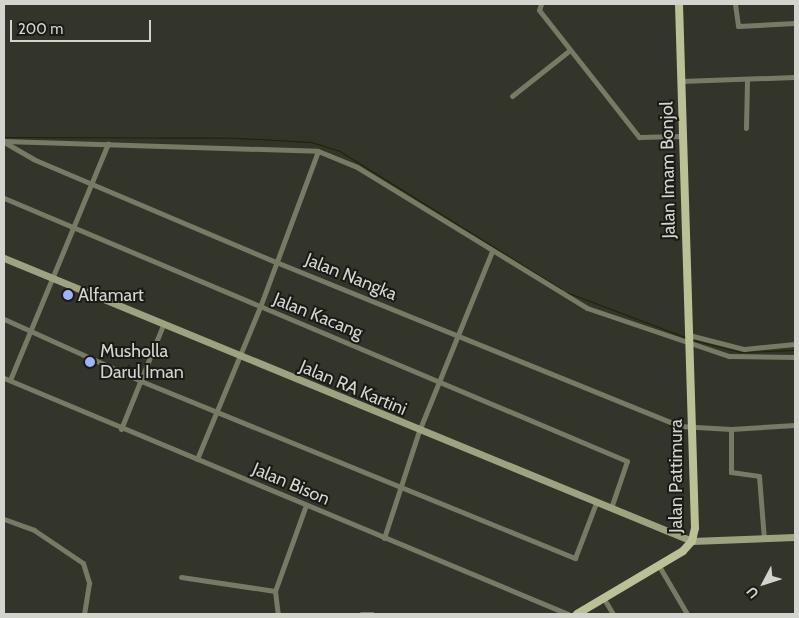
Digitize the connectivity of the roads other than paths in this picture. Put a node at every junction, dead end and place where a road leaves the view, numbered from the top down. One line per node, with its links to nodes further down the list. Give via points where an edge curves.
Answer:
1 (541, 4): 5 (street, via 539,10)
2 (679, 4): 8 (main road, Jalan Imam Bonjol)
3 (735, 4): 4 (street, via 738,26)
4 (795, 23)
5 (570, 50): 9 (street); 11 (street, via 641,138)
6 (795, 77): 7 (street)
7 (747, 79): 8 (street); 10 (street)
8 (681, 81): 11 (main road, Jalan Imam Bonjol)
9 (512, 96)
10 (746, 128)
11 (681, 136): 26 (main road, Jalan Imam Bonjol)
12 (4, 141): 13 (street, Jalan Nangka); 15 (street, Jalan Nangka)
13 (108, 142): 14 (street, Jalan Nangka); 15 (street)
14 (318, 150): 18 (street, Jalan Nangka, via 358,166); 20 (street)
15 (93, 185): 17 (street); 20 (street, Jalan Nangka)
16 (4, 198): 17 (street, Jalan Kacang)
17 (75, 229): 21 (street); 22 (street, Jalan Kacang)
18 (492, 252): 27 (street); 29 (street, Jalan Nangka, via 564,298)
19 (4, 258): 21 (main road, Jalan RA Kartini)
20 (276, 262): 22 (street); 27 (street, Jalan Nangka)
21 (54, 278): 24 (main road, Jalan RA Kartini); 25 (street)
22 (260, 307): 30 (street); 33 (street, Jalan Kacang)
23 (4, 319): 25 (street)
24 (164, 325): 30 (main road, Jalan RA Kartini); 35 (street)
25 (32, 331): 34 (street); 35 (street)
26 (689, 335): 28 (street, via 744,349); 29 (main road, Jalan Pattimura)
27 (455, 336): 33 (street); 39 (street, Jalan Nangka)
28 (795, 344)
29 (689, 346): 31 (street, Jalan Nangka, via 747,359); 39 (main road, Jalan Pattimura)
30 (237, 355): 36 (street); 41 (main road, Jalan RA Kartini)
31 (795, 357)
32 (4, 378): 34 (street, Jalan Bison)
33 (440, 379): 41 (street); 46 (street, Jalan Kacang, via 622,458 629,466)
34 (10, 380): 38 (street, Jalan Bison)
35 (141, 381): 36 (street); 38 (street)
36 (217, 412): 42 (street); 43 (street)
37 (795, 425): 40 (street)
38 (122, 429): 42 (street, Jalan Bison)
39 (692, 429): 40 (street); 51 (main road, Jalan Pattimura)
40 (731, 429): 50 (street, via 731,472 759,476)
41 (419, 431): 43 (street); 44 (main road, Jalan RA Kartini)
42 (197, 459): 45 (street, Jalan Bison)
43 (400, 489): 44 (street, via 575,558); 49 (street)
44 (596, 503): 46 (main road, Jalan RA Kartini)
45 (306, 505): 49 (street, Jalan Bison); 54 (street)
46 (610, 508): 51 (main road, Jalan RA Kartini)
47 (4, 519): 56 (street, via 34,530 83,563 89,583)
48 (795, 537): 50 (main road)
49 (384, 538): 60 (street, Jalan Bison)
50 (764, 539): 51 (main road)
51 (692, 541): 52 (main road, Jalan Pattimura)
52 (659, 566): 55 (main road, Jalan Pattimura); 63 (street)
53 (180, 577): 54 (street)
54 (275, 591): 57 (street)
55 (604, 600): 61 (main road, Jalan Pattimura); 62 (street)
56 (84, 614)
57 (278, 614)
58 (361, 614): 59 (street)
59 (372, 614)
60 (568, 614)
61 (577, 614)
62 (613, 614)
63 (687, 614)

